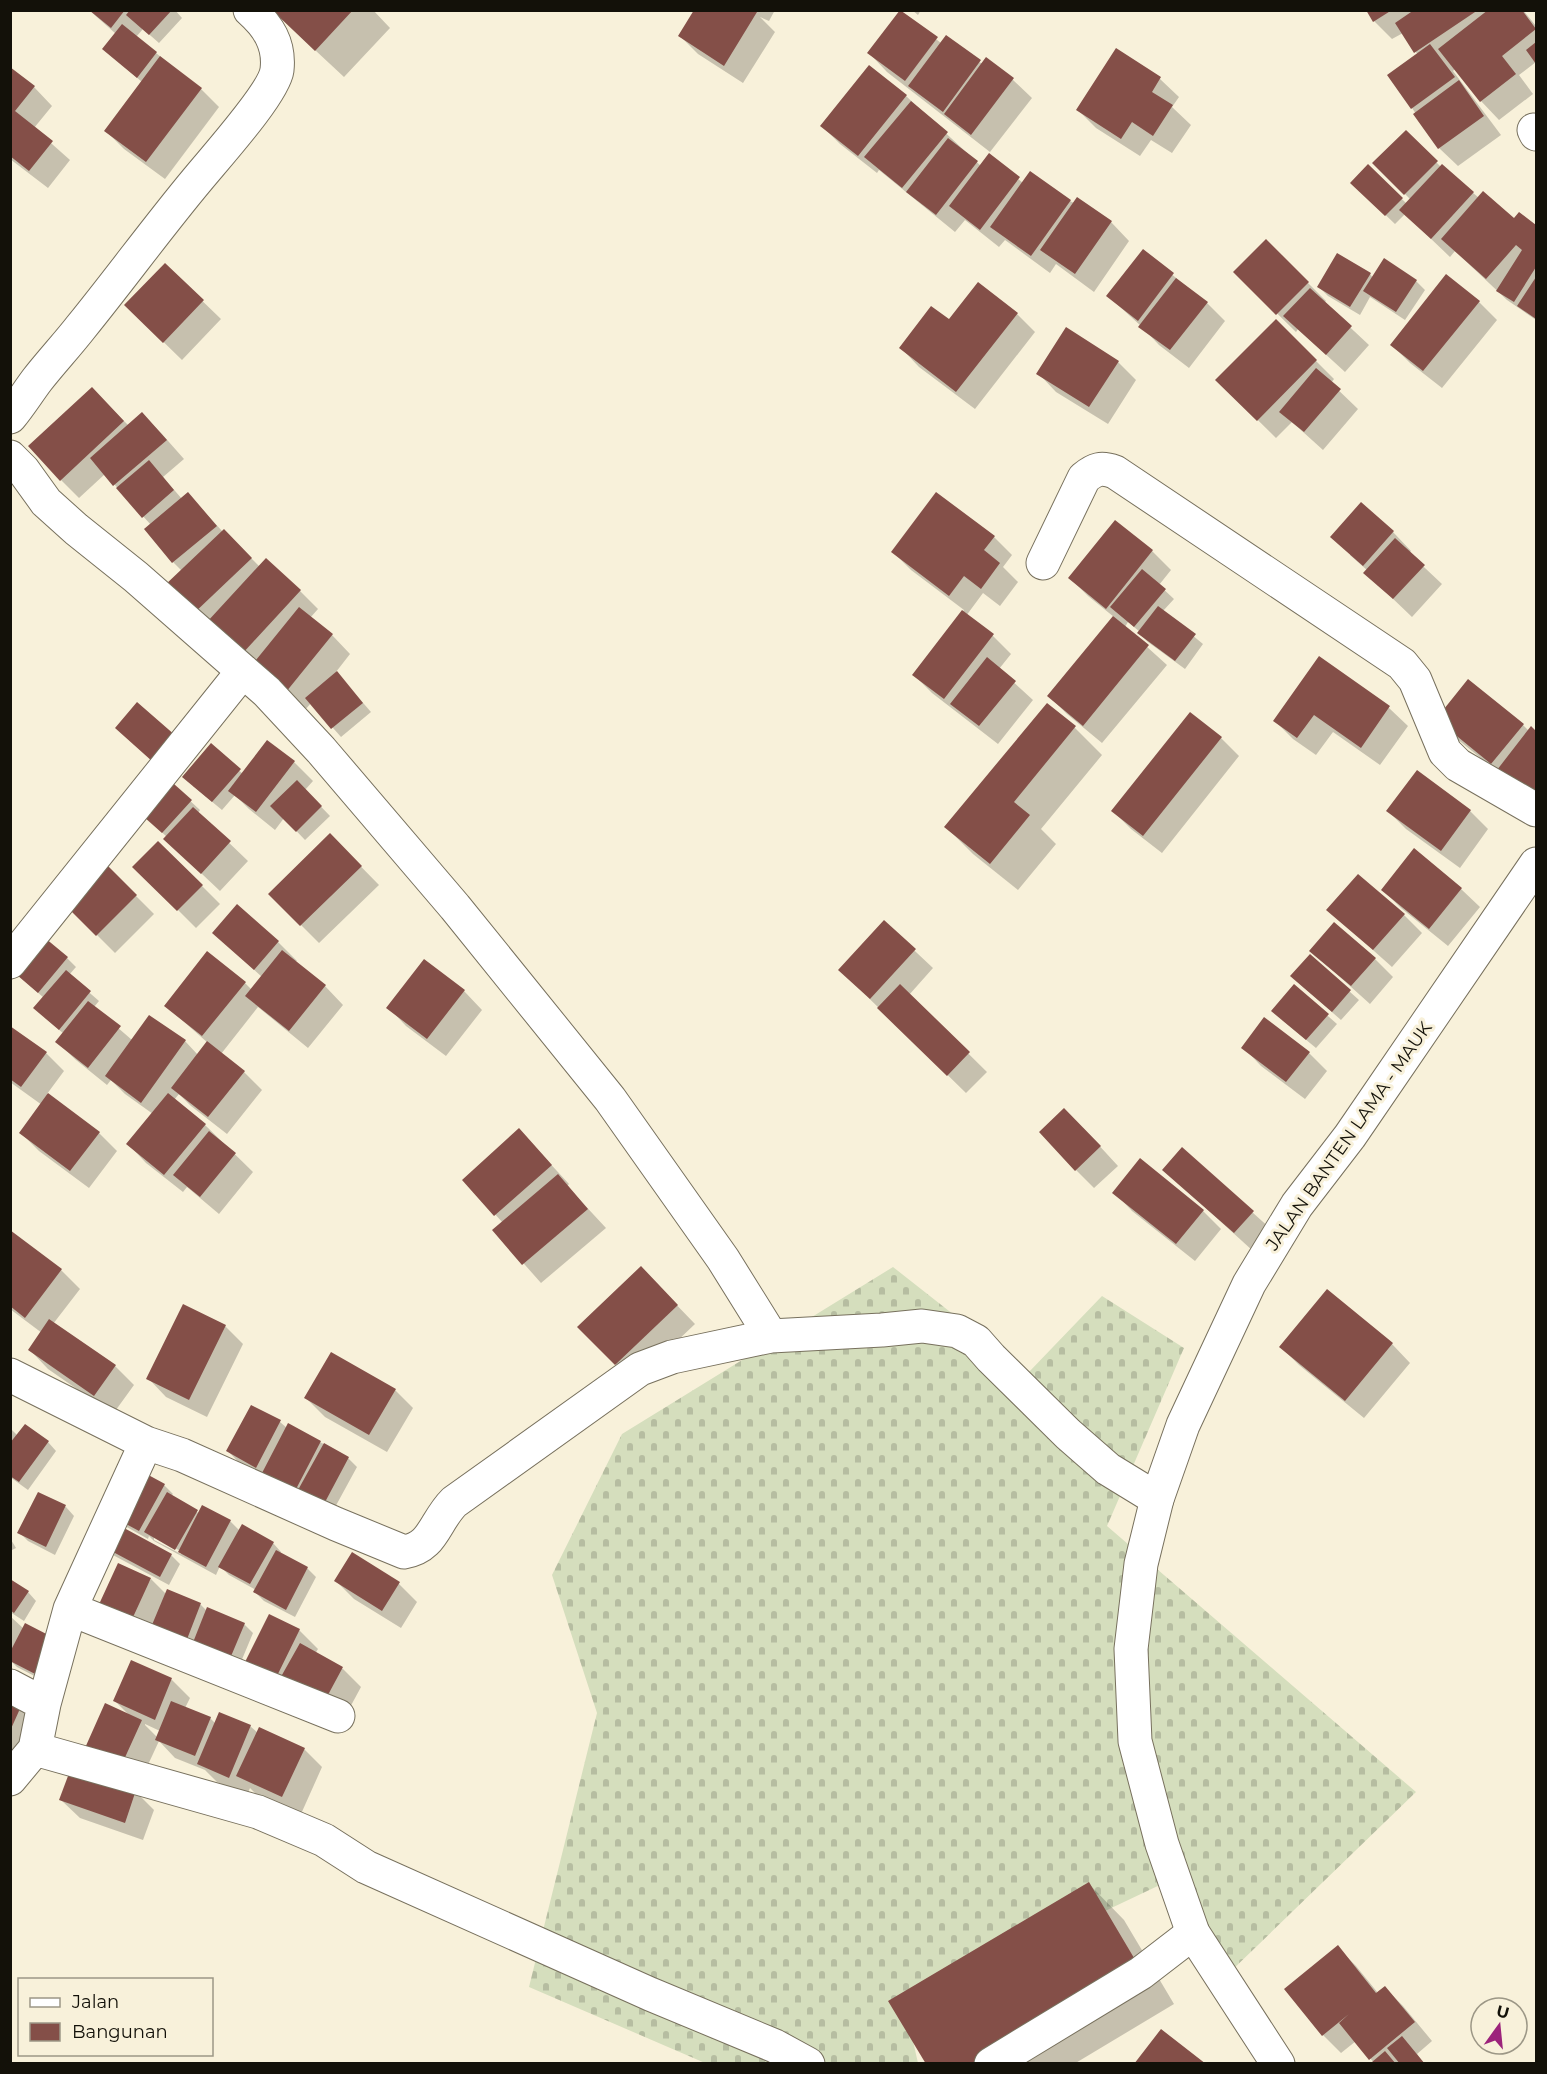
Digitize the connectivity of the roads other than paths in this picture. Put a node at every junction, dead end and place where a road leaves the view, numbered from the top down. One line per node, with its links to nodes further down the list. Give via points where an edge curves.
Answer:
1 (250, 10): 2 (street, via 273,36 277,72 272,82 236,133)
2 (10, 417)
3 (10, 458): 5 (street, via 46,502)
4 (1043, 563): 6 (street, via 1083,478 1095,469 1115,472 1402,664 1415,680 1445,752 1458,765)
5 (243, 671): 8 (street); 9 (street, via 321,750 455,907 610,1099 723,1259)
6 (1536, 810)
7 (1536, 864): 12 (street, JALAN BANTEN LAMA - MAUK, via 1350,1136 1297,1205 1249,1284 1183,1425)
8 (10, 963)
9 (771, 1336): 11 (street, via 672,1357 640,1369 454,1502 423,1546 404,1552); 12 (street, via 922,1326 965,1334 1108,1469)
10 (10, 1375): 11 (street)
11 (146, 1443): 13 (street)
12 (1157, 1499): 19 (street, JALAN BANTEN LAMA - MAUK, via 1141,1564 1131,1649 1135,1741 1162,1844)
13 (70, 1609): 15 (street); 16 (street)
14 (10, 1686): 15 (street)
15 (44, 1704): 17 (street)
16 (338, 1716)
17 (35, 1749): 18 (street); 20 (street, via 258,1812 324,1840 366,1867 775,2046)
18 (10, 1779)
19 (1193, 1933): 21 (street, via 1141,1973); 22 (street, JALAN BANTEN LAMA - MAUK)
20 (808, 2064)
21 (991, 2064)
22 (1278, 2064)

